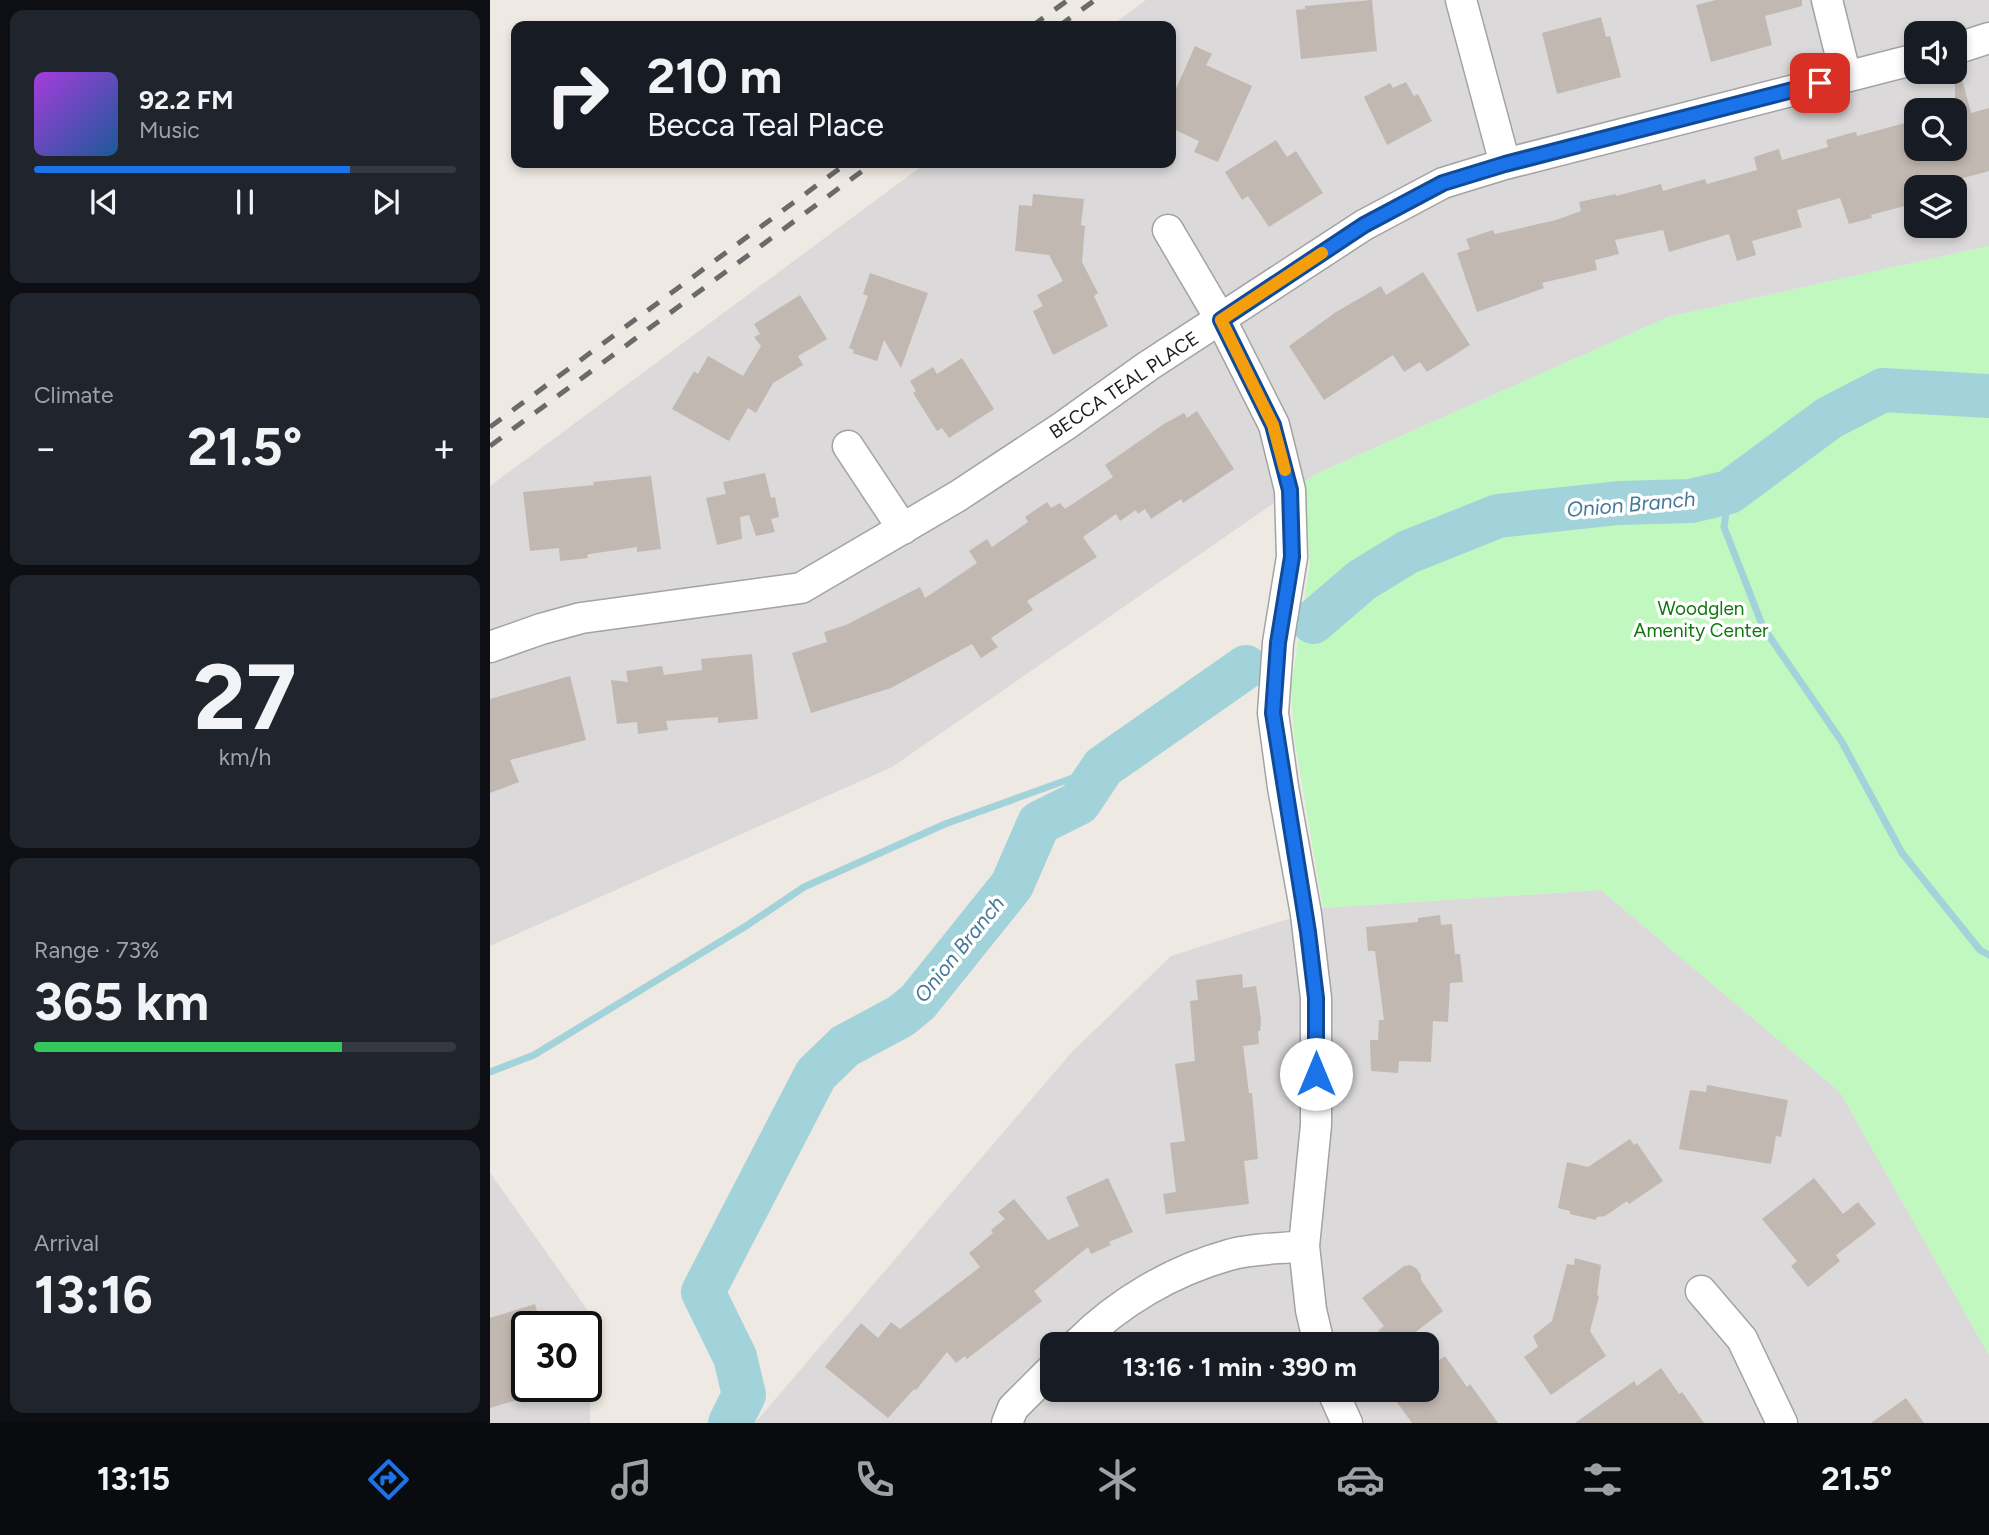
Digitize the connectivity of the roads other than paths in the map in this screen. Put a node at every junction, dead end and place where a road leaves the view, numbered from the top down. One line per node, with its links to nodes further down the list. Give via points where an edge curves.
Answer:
1 (1461, 0): 7 (street)
2 (1827, 0): 6 (street)
3 (1989, 38): 4 (street)
4 (1967, 45)
5 (1904, 62): 6 (street, BECCA TEAL PLACE)
6 (1846, 77): 7 (street, BECCA TEAL PLACE)
7 (1505, 164): 9 (street, BECCA TEAL PLACE, via 1443,183 1364,225)
8 (1168, 230): 9 (street)
9 (1221, 320): 11 (street, BECCA TEAL PLACE); 13 (street, via 1273,425 1290,490 1292,557 1273,713 1316,998 1316,1125)
10 (848, 446): 11 (street)
11 (903, 529): 12 (street, BECCA TEAL PLACE, via 801,589 581,618)
12 (490, 647)
13 (1304, 1246): 15 (street, via 1230,1254 1159,1282); 16 (street)
14 (1701, 1291): 21 (street, via 1742,1339)
15 (1091, 1332)
16 (1316, 1332)
17 (1040, 1381): 19 (street, via 1013,1408)
18 (1337, 1402): 20 (street)
19 (1007, 1423)
20 (1347, 1423)
21 (1782, 1423)

